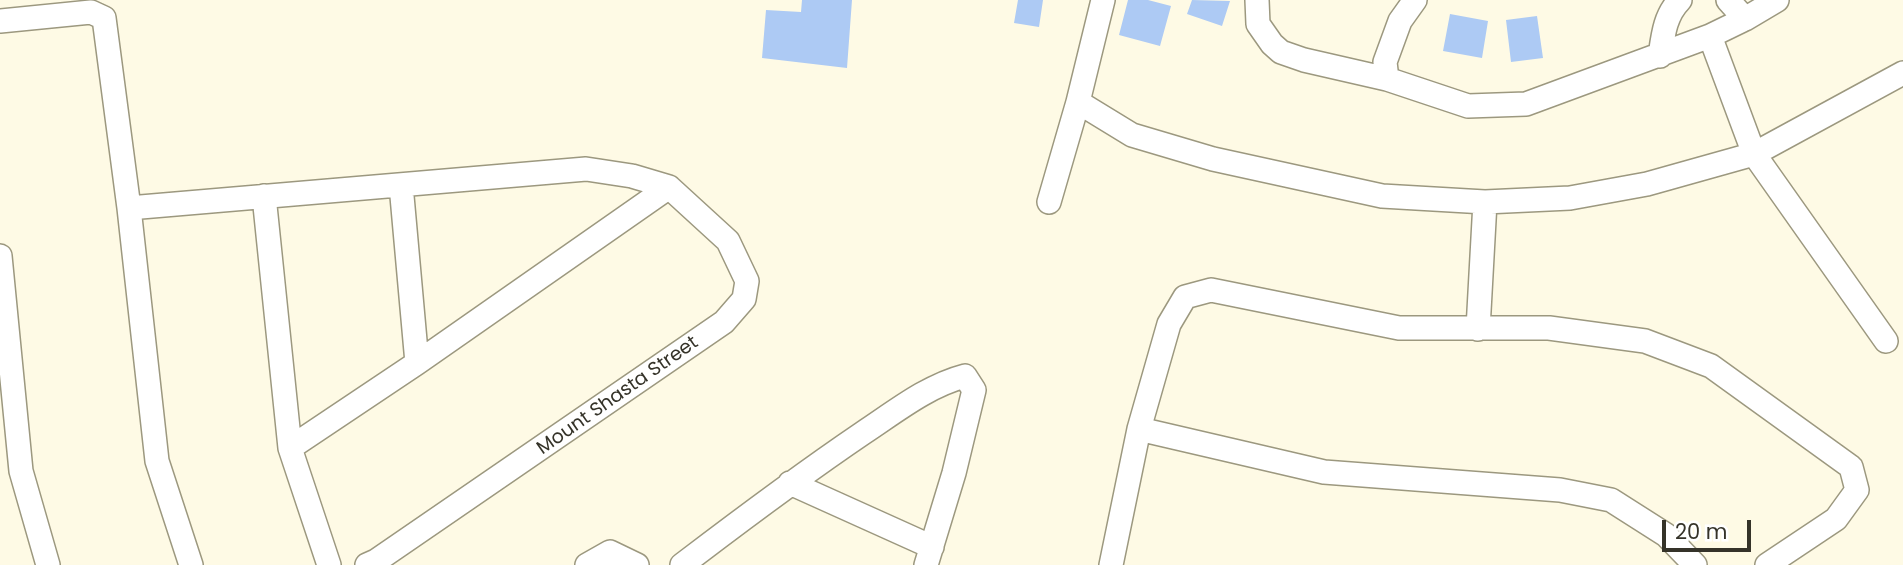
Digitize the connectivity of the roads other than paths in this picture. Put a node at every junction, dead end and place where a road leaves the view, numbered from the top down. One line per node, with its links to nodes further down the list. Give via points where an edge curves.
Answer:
1 (1103, 0): 13 (street)
2 (1257, 0): 12 (street, via 1258,24 1281,52)
3 (1415, 0): 12 (street, via 1400,21 1385,62)
4 (1680, 0): 10 (street, via 1666,21)
5 (1728, 0): 7 (street)
6 (1777, 0): 7 (street)
7 (1745, 19): 9 (street)
8 (0, 21): 20 (street, via 91,12 104,18)
9 (1710, 36): 10 (street); 14 (street)
10 (1660, 56): 12 (street, via 1526,104 1468,106)
11 (1903, 73): 14 (street)
12 (1387, 79)
13 (1078, 102): 18 (street); 19 (street, via 1132,135 1213,159 1382,196)
14 (1754, 154): 19 (street, via 1647,184 1570,198); 23 (street)
15 (401, 185): 16 (street, via 586,169); 17 (street); 24 (street)
16 (669, 187): 24 (street); 32 (street, Mount Shasta Street, via 728,241 747,281 744,299 724,322)
17 (264, 196): 20 (street); 26 (street)
18 (1049, 202)
19 (1485, 202): 22 (street)
20 (129, 208): 30 (street, via 157,461)
21 (0, 256): 29 (street, via 21,471)
22 (1478, 329): 25 (street, via 1399,328 1211,290 1185,297 1170,324); 38 (street, via 1549,328 1644,341 1711,366 1851,467 1857,490 1836,519)
23 (1886, 341)
24 (417, 363): 26 (street)
25 (1139, 429): 36 (street); 37 (street, via 1324,472 1535,487 1611,500 1666,535)
26 (290, 447): 31 (street)
27 (790, 483): 28 (street); 28 (street, via 913,399 965,376 974,390); 35 (street)
28 (929, 556)
29 (48, 565)
30 (191, 565)
31 (329, 565)
32 (367, 565)
33 (587, 565): 34 (street, via 610,552)
34 (637, 565)
35 (681, 565)
36 (1111, 565)
37 (1695, 565)
38 (1767, 565)

